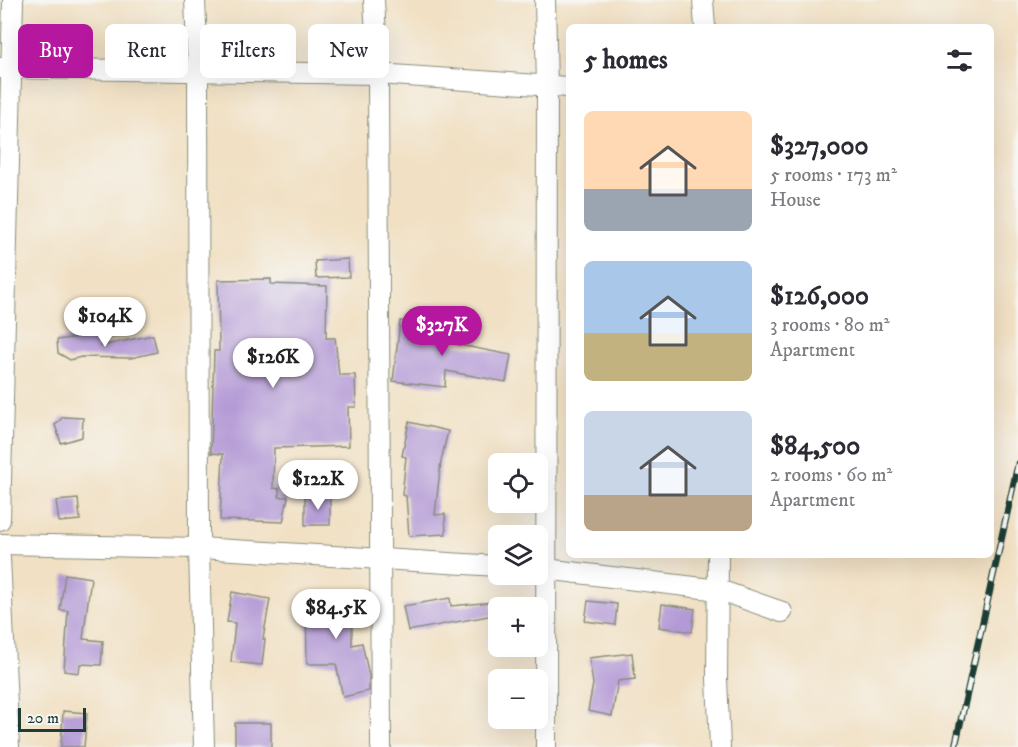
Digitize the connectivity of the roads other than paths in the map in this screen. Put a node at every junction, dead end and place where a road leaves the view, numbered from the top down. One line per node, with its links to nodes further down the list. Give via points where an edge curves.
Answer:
1 (13, 0): 8 (street)
2 (195, 0): 9 (street)
3 (374, 0): 6 (street)
4 (545, 0): 13 (street)
5 (704, 0): 7 (street)
6 (375, 24)
7 (705, 24)
8 (6, 69): 9 (street); 15 (street)
9 (198, 71): 10 (street); 18 (street)
10 (308, 73)
11 (389, 75): 13 (street)
12 (378, 78): 21 (street)
13 (547, 86): 14 (street); 16 (street)
14 (566, 87)
15 (0, 520)
16 (542, 525)
17 (0, 544): 18 (street)
18 (199, 548): 21 (street); 28 (street)
19 (0, 558): 27 (street)
20 (718, 558): 25 (street)
21 (381, 559): 22 (street); 29 (street)
22 (488, 565)
23 (548, 570): 25 (street)
24 (541, 585): 30 (street)
25 (719, 590): 26 (street); 31 (street)
26 (782, 612)
27 (9, 747)
28 (204, 747)
29 (381, 747)
30 (546, 747)
31 (720, 747)

